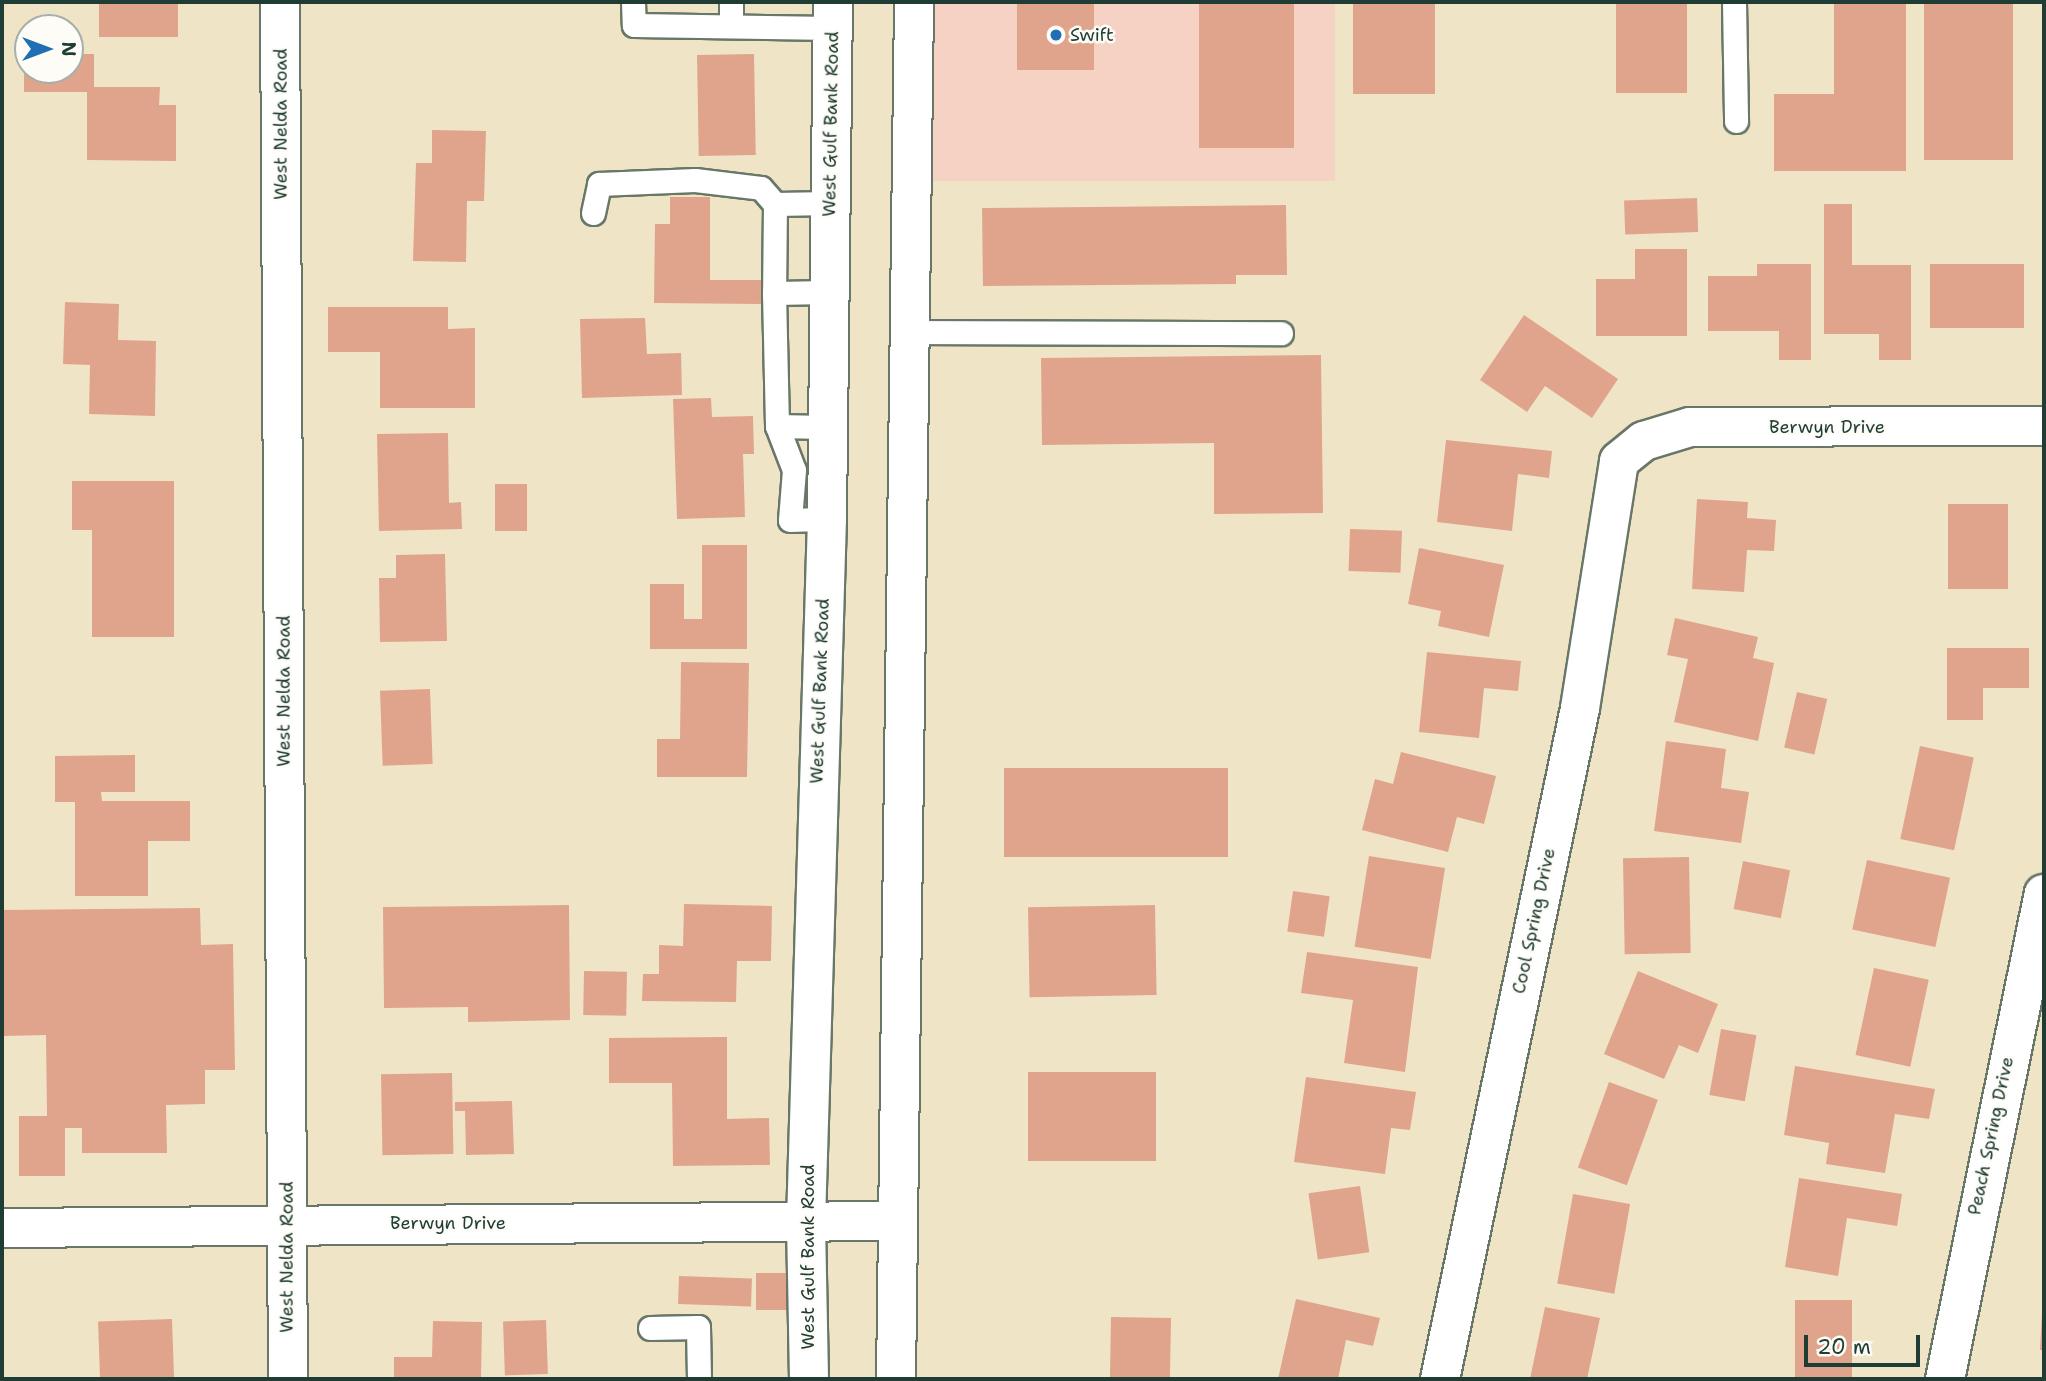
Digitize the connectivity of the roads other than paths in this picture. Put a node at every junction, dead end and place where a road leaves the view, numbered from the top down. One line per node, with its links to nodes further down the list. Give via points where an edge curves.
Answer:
1 (280, 2): 23 (street, West Nelda Road)
2 (633, 2): 5 (lane, via 634,25)
3 (914, 2): 13 (street)
4 (1734, 2): 7 (lane)
5 (731, 12): 6 (lane)
6 (832, 15): 8 (street, West Gulf Bank Road)
7 (1736, 121)
8 (830, 203): 9 (lane); 11 (street, West Gulf Bank Road)
9 (775, 204): 10 (lane, via 761,188 695,180 599,184); 12 (lane)
10 (593, 213)
11 (828, 292): 12 (lane); 17 (street, West Gulf Bank Road)
12 (774, 293): 15 (lane)
13 (912, 332): 14 (lane); 21 (street)
14 (1281, 333)
15 (777, 426): 17 (lane); 19 (lane, via 794,470 790,520)
16 (2044, 426): 18 (street, Berwyn Drive, via 1689,427 1644,441)
17 (826, 427): 19 (street, West Gulf Bank Road)
18 (1619, 461): 30 (street, Cool Spring Drive, via 1580,708)
19 (827, 519): 22 (street, West Gulf Bank Road)
20 (2044, 894): 31 (street, Peach Spring Drive)
21 (894, 1221): 22 (street, Berwyn Drive); 29 (street)
22 (806, 1222): 23 (street, Berwyn Drive); 28 (street, West Gulf Bank Road)
23 (287, 1224): 24 (street, Berwyn Drive); 26 (street, West Nelda Road)
24 (2, 1228)
25 (650, 1328): 27 (lane, via 698,1327)
26 (288, 1379)
27 (699, 1379)
28 (809, 1379)
29 (896, 1379)
30 (1440, 1379)
31 (1945, 1379)

